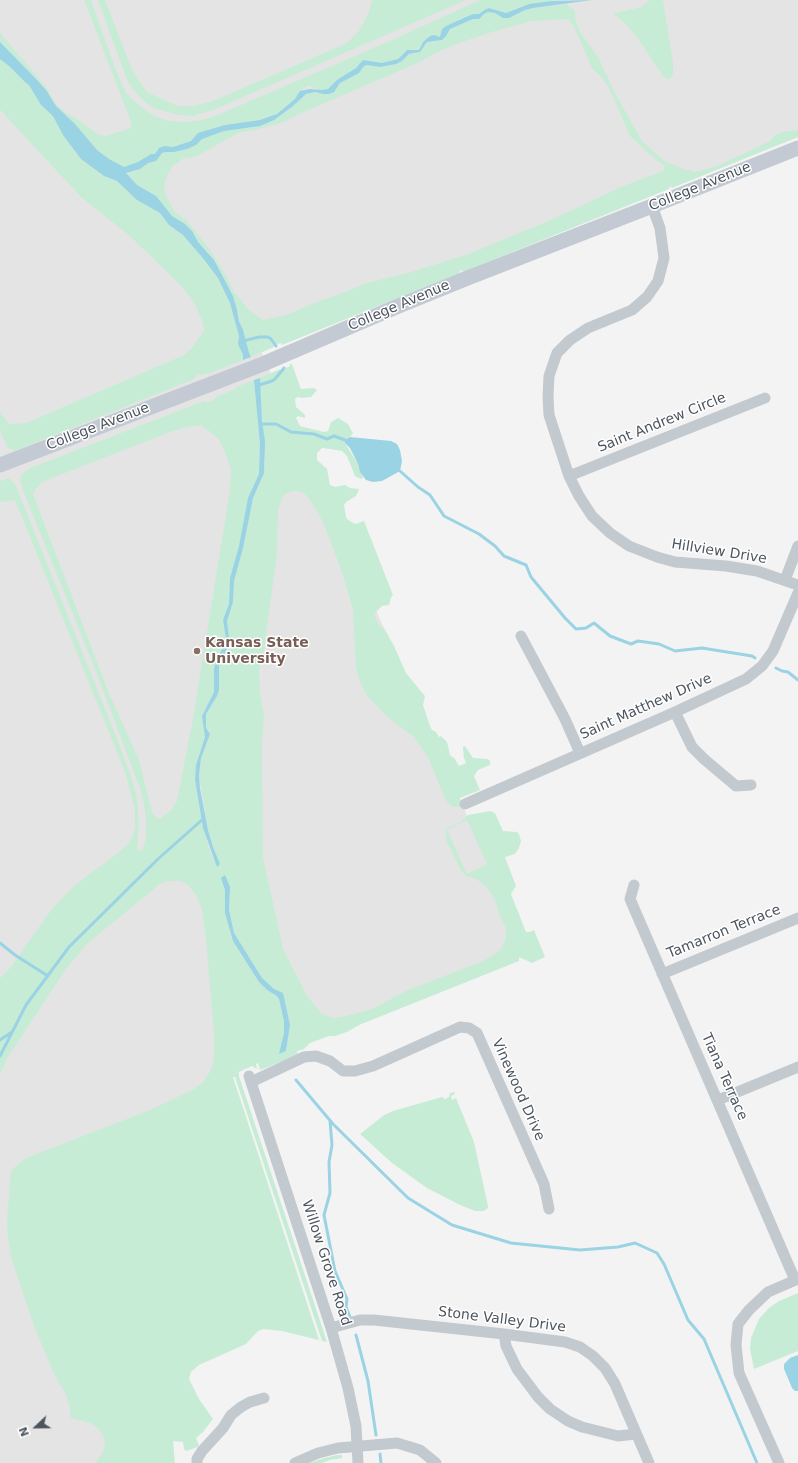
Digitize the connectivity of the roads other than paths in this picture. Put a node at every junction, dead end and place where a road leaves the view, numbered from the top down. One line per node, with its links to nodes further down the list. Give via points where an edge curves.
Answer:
1 (798, 148): 2 (street, College Avenue)
2 (652, 206): 4 (street, College Avenue, via 465,278 263,364); 5 (street, Hillview Drive, via 660,228 664,258 658,281 647,297 632,310 588,328 570,340 557,353 549,376 549,415)
3 (765, 398): 5 (street, Saint Andrew Circle)
4 (0, 465)
5 (569, 476): 7 (street, Hillview Drive, via 592,516 610,533 630,546 675,562 757,571)
6 (798, 546): 7 (street)
7 (785, 580): 8 (street, Hillview Drive)
8 (798, 585)
9 (798, 593): 11 (street, Saint Matthew Drive, via 773,651 762,666 746,679)
10 (521, 636): 12 (street)
11 (675, 712): 12 (street, Saint Matthew Drive); 13 (street, via 692,747 704,759 736,786)
12 (580, 753): 14 (street, Saint Matthew Drive)
13 (751, 785)
14 (465, 804)
15 (634, 885): 17 (street, Tiana Terrace, via 630,899)
16 (798, 918): 17 (street, Tamarron Terrace)
17 (662, 974): 20 (street, Tiana Terrace)
18 (798, 1067): 20 (street)
19 (250, 1079): 21 (street, Vinewood Drive, via 304,1057 316,1056 330,1061 344,1071 356,1070 373,1066 460,1028 469,1028 477,1034 541,1177); 23 (street, Willow Grove Road)
20 (718, 1100): 22 (street, Tiana Terrace)
21 (549, 1209)
22 (797, 1280): 33 (street, via 768,1292 738,1324 736,1346 739,1373)
23 (331, 1328): 24 (street, Stone Valley Drive, via 360,1320 374,1320); 27 (street, Willow Grove Road, via 348,1388 356,1426)
24 (504, 1334): 26 (street, via 506,1346 517,1369 550,1409 568,1421 595,1431 618,1436); 26 (street, Stone Valley Drive, via 565,1342 580,1347 593,1356 605,1368 615,1384)
25 (264, 1398): 28 (street, via 250,1402 231,1415 202,1451)
26 (636, 1434): 32 (street, Stone Valley Drive)
27 (357, 1446): 29 (street, via 318,1453); 30 (street, Willow Grove Road); 31 (street, via 397,1443 420,1450)
28 (197, 1463)
29 (295, 1463)
30 (358, 1463)
31 (436, 1463)
32 (649, 1463)
33 (779, 1463)

